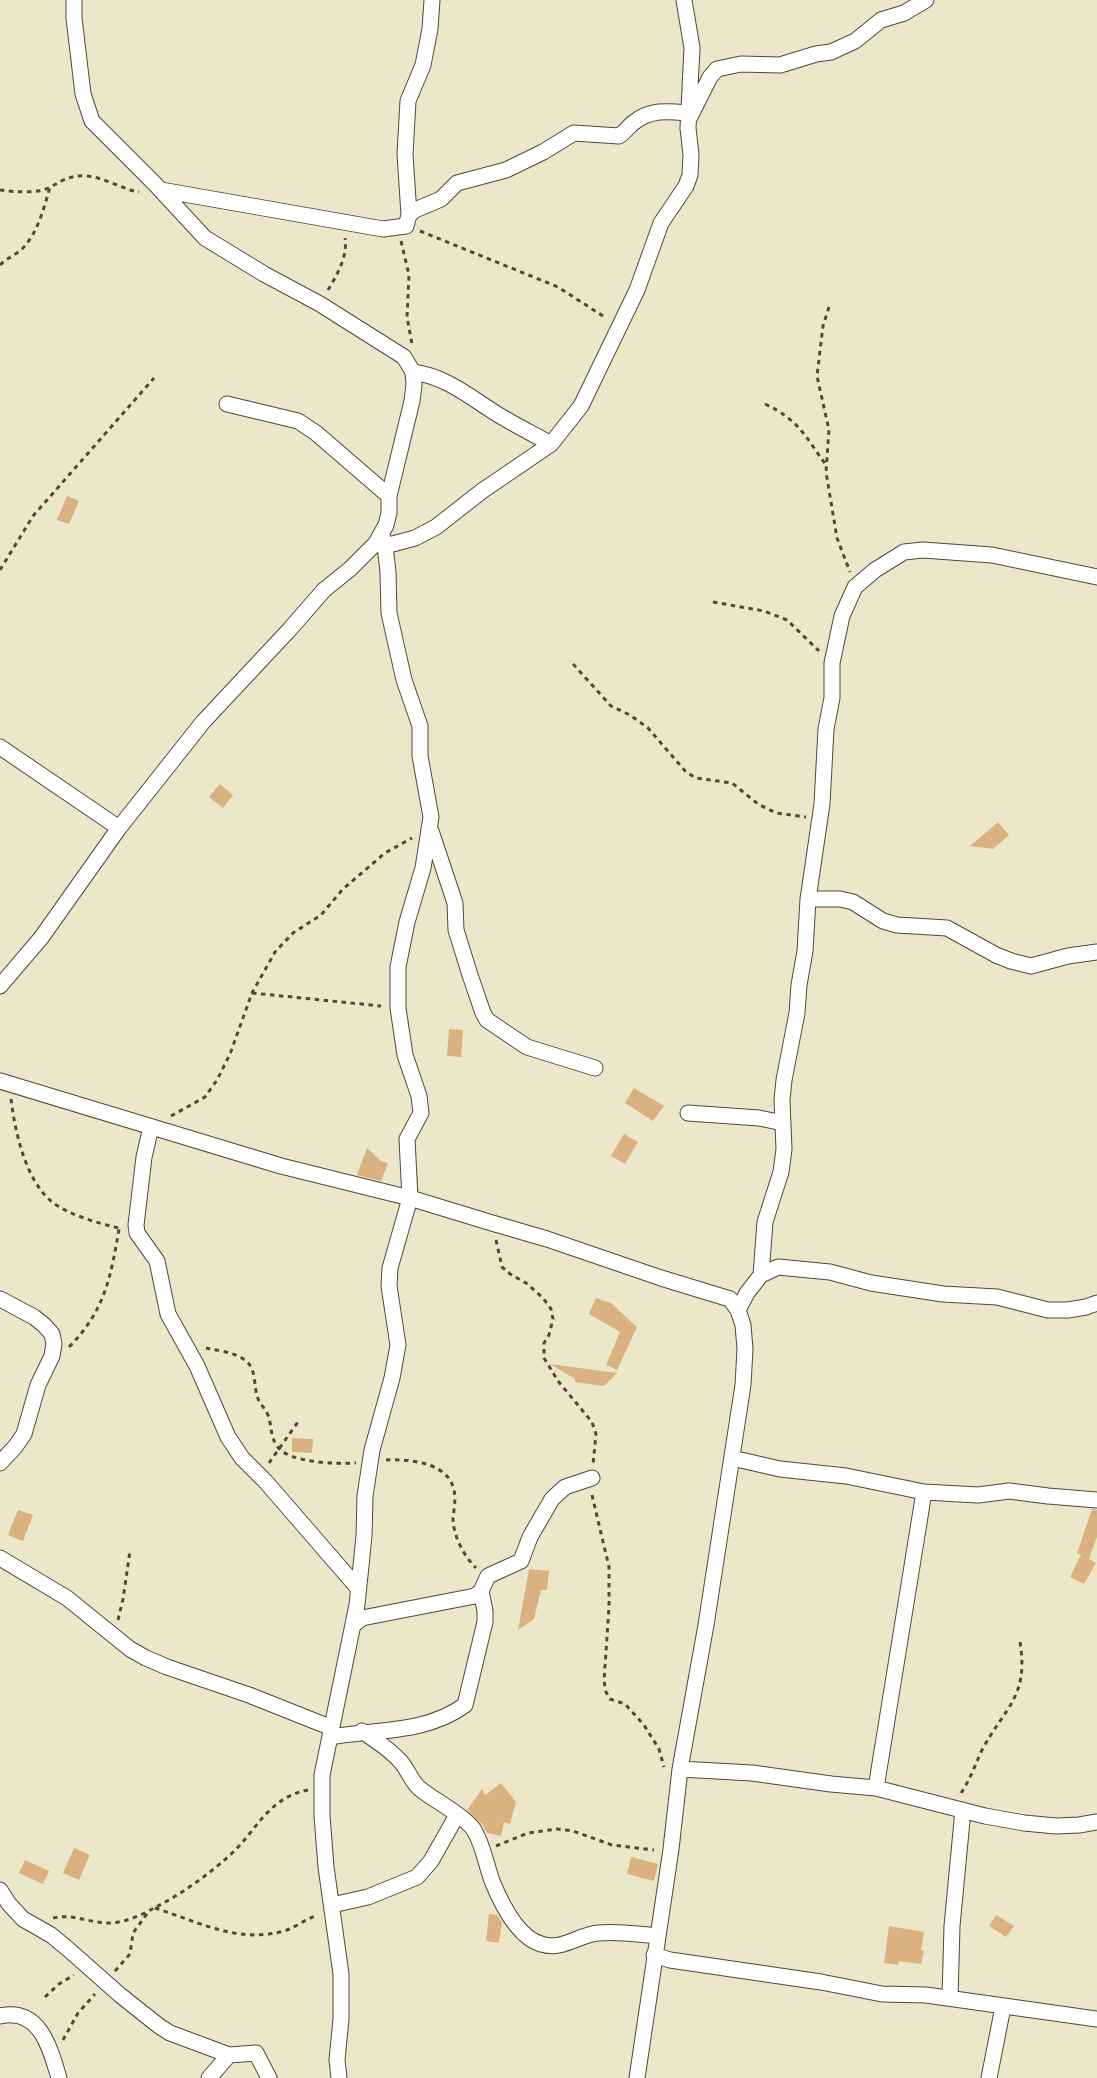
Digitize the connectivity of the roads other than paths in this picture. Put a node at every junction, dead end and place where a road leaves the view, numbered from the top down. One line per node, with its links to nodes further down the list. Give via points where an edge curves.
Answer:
1 (74, 0): 6 (street, via 83,94 93,121)
2 (432, 0): 7 (street, via 423,65 408,101)
3 (684, 0): 5 (street, via 692,48)
4 (926, 0): 5 (street, via 881,20 855,41 831,52 780,64 741,64 717,69)
5 (688, 116): 7 (street, via 650,113 620,136 574,134 506,170 456,183 441,199 415,210); 10 (street, via 691,155 686,186 661,223 637,290 581,406)
6 (164, 193): 7 (street, via 383,229); 8 (street, via 205,238 404,357)
7 (408, 220)
8 (413, 372): 10 (street, via 449,383); 11 (street, via 412,401)
9 (226, 404): 11 (street, via 298,421)
10 (551, 444): 12 (street, via 436,527 414,538)
11 (389, 496): 12 (street)
12 (383, 540): 15 (street, via 389,613 404,680 420,726); 16 (street, via 324,590 203,722)
13 (1097, 577): 17 (street, via 992,555 923,550 904,552 855,587 842,616 832,663 820,819)
14 (0, 747): 16 (street)
15 (430, 827): 20 (street, via 452,893 456,930 487,1020 527,1047); 25 (street, via 398,967 398,1008 405,1055 421,1105 420,1118 407,1139)
16 (119, 828): 19 (street, via 41,938)
17 (808, 899): 18 (street, via 853,902 897,925 947,928 1003,958 1031,966); 23 (street, via 797,1014 784,1080)
18 (1097, 952)
19 (0, 986)
20 (595, 1068)
21 (5, 1082): 24 (street)
22 (688, 1113): 23 (street)
23 (783, 1123): 26 (street, via 781,1172 765,1222)
24 (151, 1127): 25 (street, via 281,1166); 36 (street, via 136,1225 137,1233 157,1261 168,1314 242,1458)
25 (410, 1198): 29 (street, via 730,1299); 36 (street, via 390,1268 398,1345 370,1462)
26 (761, 1275): 28 (street, via 778,1267 830,1272 943,1294 997,1297 1048,1310 1068,1311); 29 (street)
27 (0, 1299): 31 (street, via 44,1325 54,1344 24,1434)
28 (1097, 1303)
29 (738, 1310): 30 (street, via 745,1349)
30 (732, 1458): 33 (street); 41 (street)
31 (0, 1463)
32 (592, 1478): 37 (street, via 558,1492 537,1523 520,1561 488,1576)
33 (924, 1492): 34 (street, via 978,1495 1009,1491); 42 (street)
34 (1097, 1500)
35 (0, 1558): 40 (street, via 67,1598 130,1649 167,1667 240,1691)
36 (357, 1587): 38 (street)
37 (481, 1591): 38 (street, via 475,1596 362,1618); 39 (street, via 485,1616 465,1705 428,1723 398,1731)
38 (353, 1625): 40 (street)
39 (362, 1731): 40 (street); 44 (street, via 400,1761 417,1787)
40 (331, 1732): 47 (street, via 322,1788)
41 (680, 1769): 42 (street); 48 (street)
42 (876, 1788): 43 (street)
43 (957, 1808): 45 (street, via 1024,1823 1068,1826); 50 (street)
44 (457, 1815): 47 (street, via 431,1861 417,1877); 48 (street, via 474,1830 500,1899 530,1940 551,1946 596,1933)
45 (1097, 1822)
46 (0, 1890): 54 (street, via 15,1912 51,1935 138,2010 170,2033)
47 (332, 1907): 58 (street, via 341,1974)
48 (657, 1936): 49 (street)
49 (654, 1955): 50 (street, via 882,1994); 59 (street)
50 (950, 1998): 51 (street)
51 (1002, 2007): 53 (street); 60 (street)
52 (0, 2016): 55 (street, via 17,2013 31,2021 44,2034)
53 (1097, 2019)
54 (229, 2055): 56 (street); 57 (street, via 256,2053)
55 (58, 2073)
56 (209, 2078)
57 (269, 2078)
58 (339, 2078)
59 (637, 2078)
60 (989, 2078)

